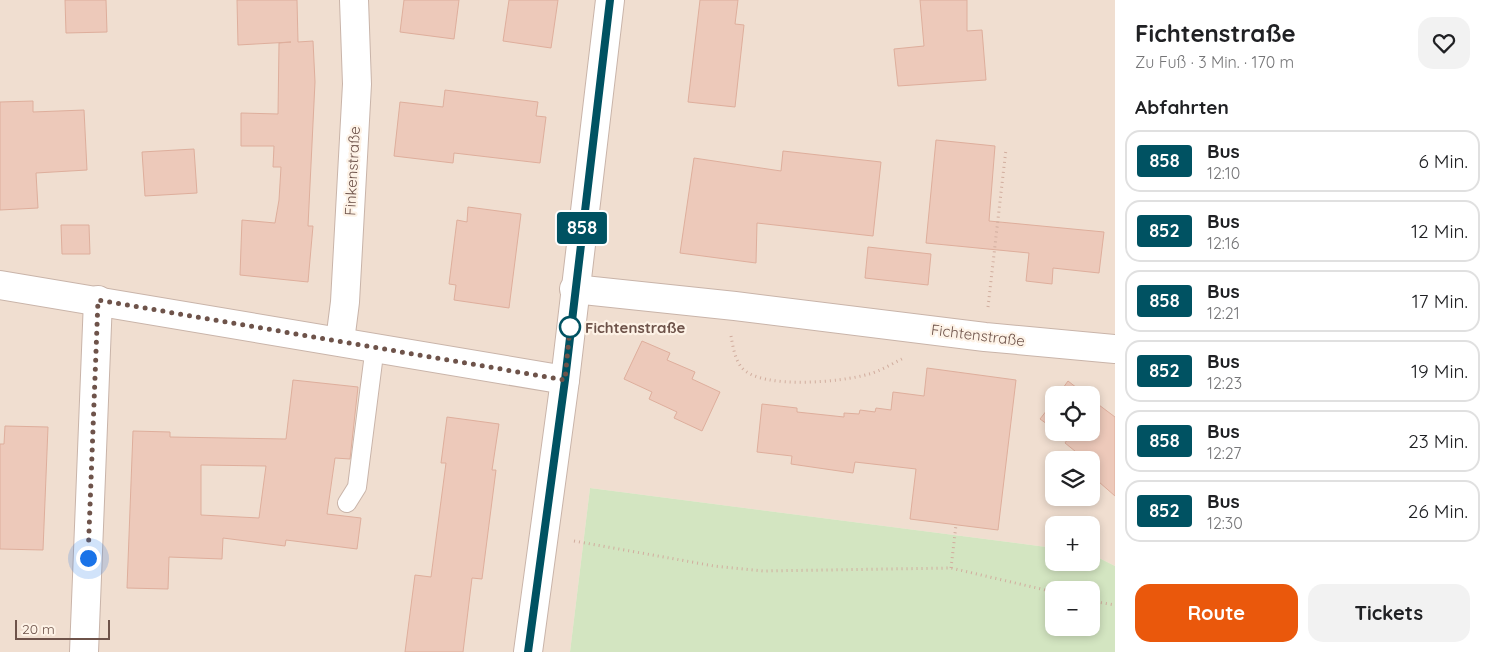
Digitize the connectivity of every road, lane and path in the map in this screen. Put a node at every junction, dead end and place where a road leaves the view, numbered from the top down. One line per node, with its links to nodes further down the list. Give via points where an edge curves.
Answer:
1 (354, 0): 10 (street, Finkenstraße, via 357,84)
2 (610, 0): 5 (street)
3 (1006, 149): 9 (path)
4 (0, 285): 6 (street)
5 (574, 288): 7 (street, Fichtenstraße); 13 (street)
6 (98, 300): 10 (street); 21 (street)
7 (735, 306): 8 (street, Fichtenstraße); 8 (path, via 731,336 736,360 744,370 760,378 776,380 838,381 870,374 905,357)
8 (911, 327): 9 (street, Fichtenstraße)
9 (985, 337): 12 (street, Fichtenstraße)
10 (340, 341): 11 (street)
11 (375, 346): 13 (street); 14 (lane, via 357,487)
12 (1115, 349)
13 (565, 380): 16 (street)
14 (347, 503)
15 (956, 525): 17 (path)
16 (544, 535): 17 (path, via 714,566 763,571); 22 (street)
17 (951, 568): 18 (path)
18 (1045, 590)
19 (1100, 602): 20 (path)
20 (1115, 605)
21 (84, 652)
22 (528, 652)

